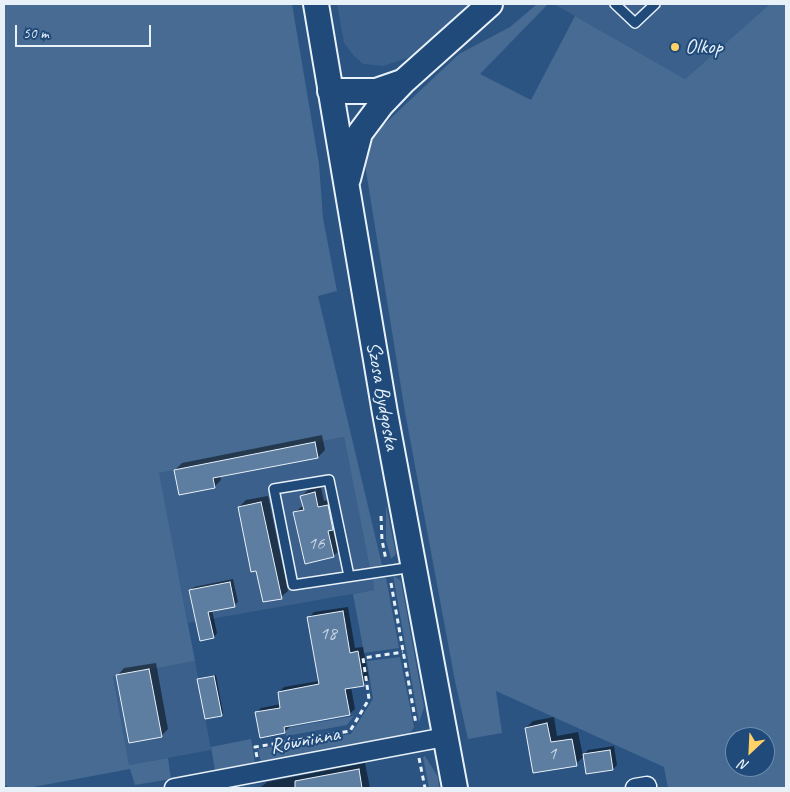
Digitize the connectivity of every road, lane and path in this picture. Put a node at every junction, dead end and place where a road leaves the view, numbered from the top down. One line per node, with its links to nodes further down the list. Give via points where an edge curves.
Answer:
1 (316, 4): 6 (main road, Szosa Bydgoska)
2 (490, 4): 5 (main road)
3 (615, 4): 4 (lane, via 635,23)
4 (655, 4)
5 (404, 81): 6 (main road, via 376,91); 7 (main road, via 360,134)
6 (330, 91): 7 (main road, Szosa Bydgoska)
7 (346, 185): 8 (main road, Szosa Bydgoska)
8 (413, 567): 9 (lane); 11 (main road, Szosa Bydgoska)
9 (349, 576): 9 (lane, via 293,585 274,489 329,480)
10 (403, 652): 12 (path, via 363,658 369,699 350,731 255,747)
11 (445, 737): 12 (street, Równinna); 14 (main road, Szosa Bydgoska)
12 (260, 772): 13 (street, Równinna)
13 (174, 788)
14 (455, 788)
15 (635, 788): 16 (street)
16 (647, 788)

